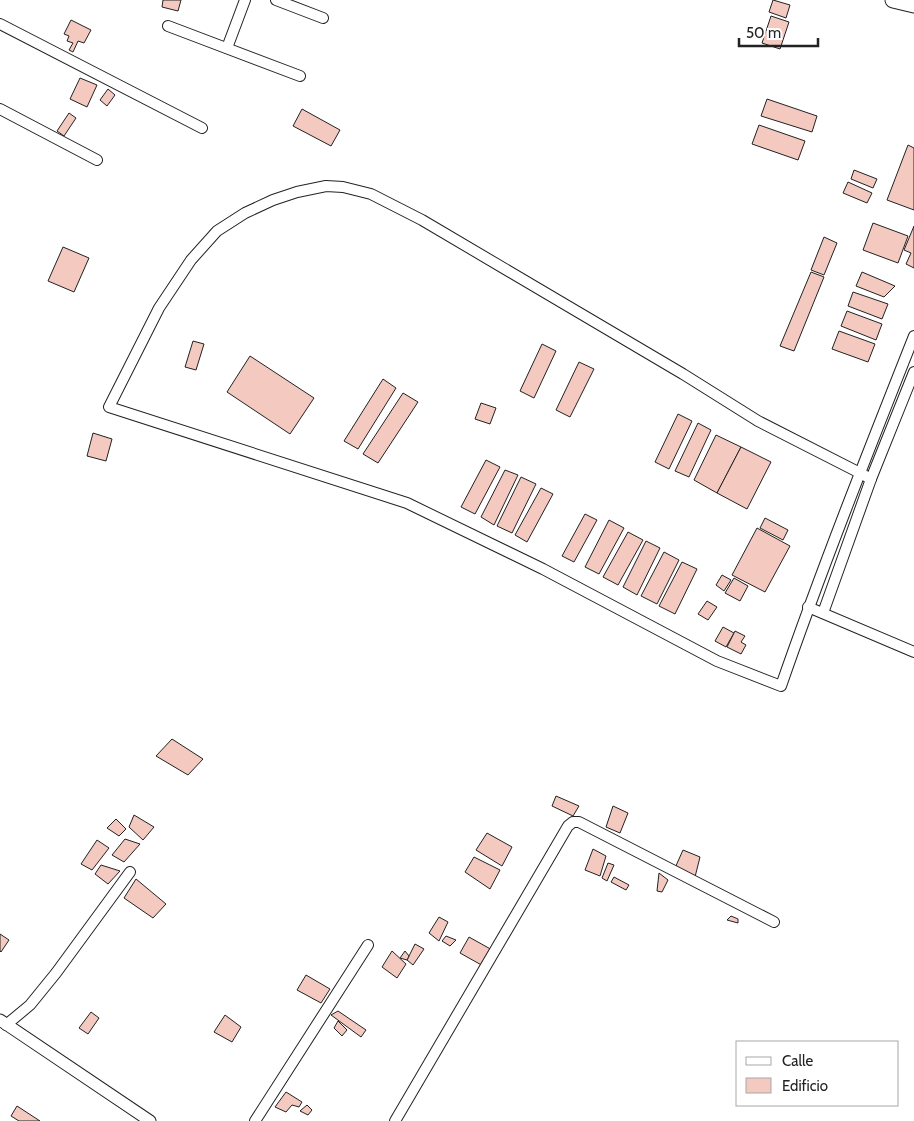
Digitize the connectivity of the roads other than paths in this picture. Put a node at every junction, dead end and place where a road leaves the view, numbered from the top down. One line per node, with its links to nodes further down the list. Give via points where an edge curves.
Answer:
1 (245, 0): 8 (street)
2 (276, 0): 5 (street)
3 (893, 0): 4 (main road)
4 (914, 5)
5 (323, 18)
6 (0, 24): 11 (street)
7 (168, 26): 8 (street)
8 (227, 48): 9 (street)
9 (300, 76)
10 (0, 109): 12 (street)
11 (202, 128)
12 (97, 160)
13 (914, 336): 15 (street)
14 (914, 372): 16 (street)
15 (860, 473): 16 (street); 17 (street); 17 (street, via 758,421 422,220 371,194 343,186 326,186 273,200 217,231 191,260 159,308 109,407 407,504 543,569 717,661 781,686)
16 (872, 479): 18 (street)
17 (808, 606): 18 (street)
18 (823, 613): 19 (street)
19 (914, 652)
20 (130, 872): 23 (street, via 30,1006)
21 (774, 922): 26 (street, via 579,822 573,822)
22 (368, 946): 25 (street)
23 (3, 1022): 24 (street)
24 (150, 1121)
25 (254, 1121)
26 (396, 1121)

